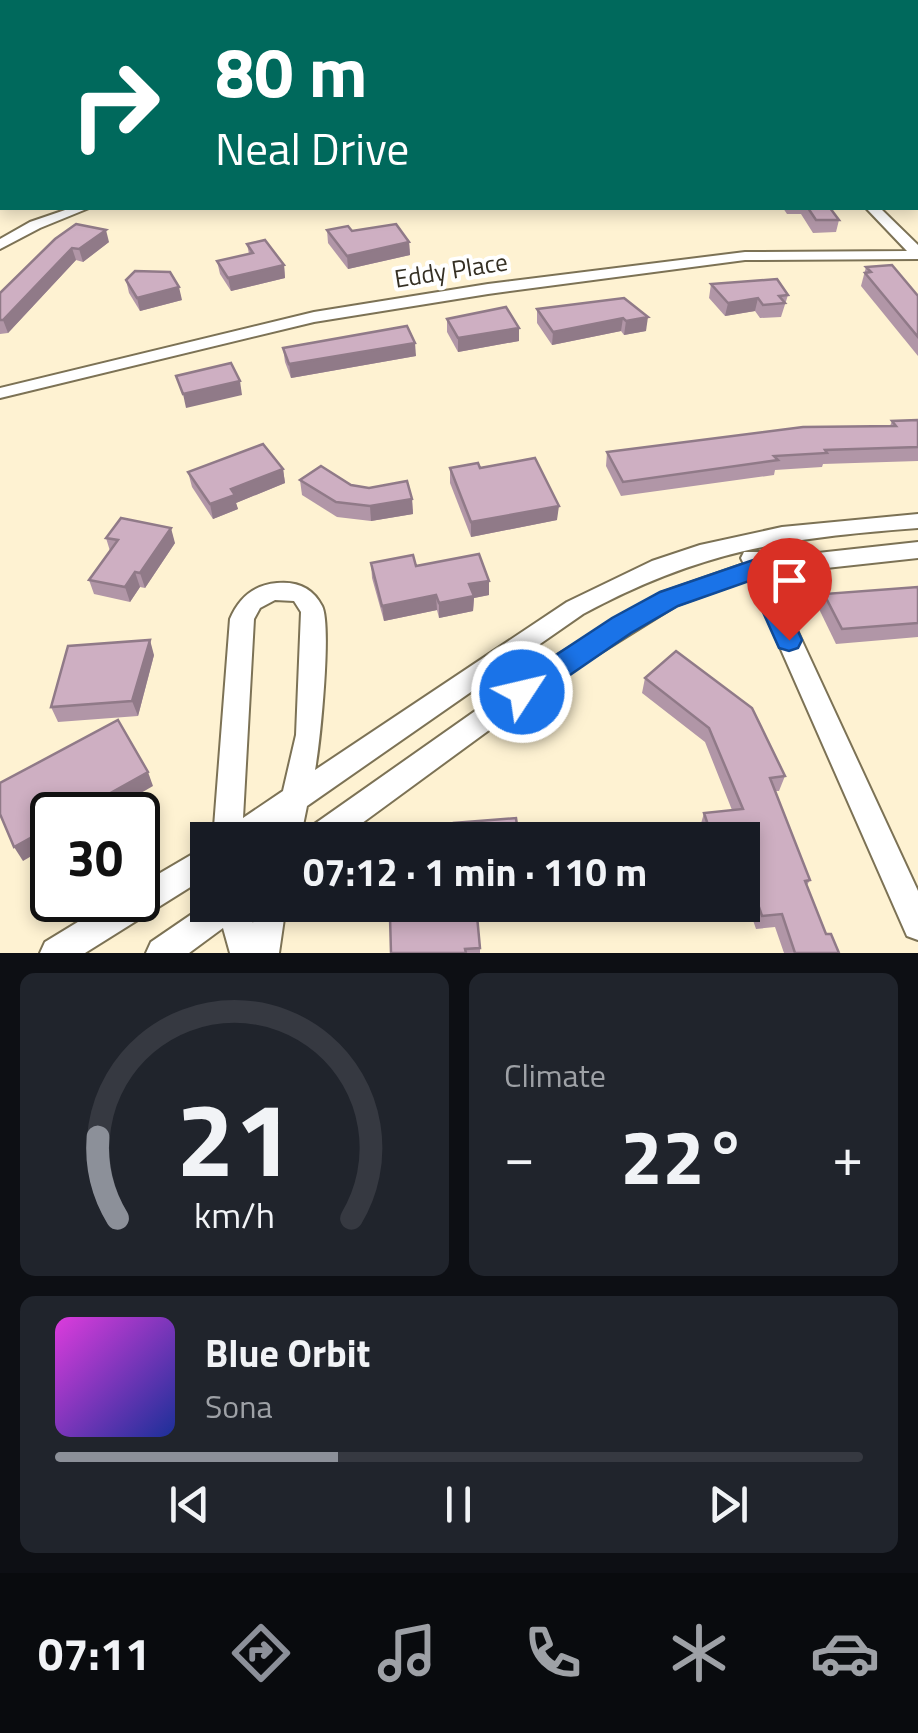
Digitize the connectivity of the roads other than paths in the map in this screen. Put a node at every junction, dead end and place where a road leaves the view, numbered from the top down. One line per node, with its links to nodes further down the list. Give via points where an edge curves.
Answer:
1 (76, 210): 3 (street)
2 (875, 210): 4 (street)
3 (0, 246)
4 (918, 254): 5 (street, Eddy Place, via 745,256 488,289 278,325)
5 (0, 393)
6 (918, 521): 7 (street)
7 (743, 539): 9 (street); 10 (street, via 620,582)
8 (918, 550): 9 (street)
9 (756, 568): 14 (street, via 689,590 622,625); 19 (street)
10 (297, 796): 11 (street, via 309,735 313,611 302,595 278,590 253,600 242,619); 12 (street); 13 (street)
11 (231, 822)
12 (257, 822)
13 (290, 822)
14 (342, 822)
15 (190, 870): 20 (street)
16 (206, 922): 21 (street)
17 (236, 922): 22 (street)
18 (268, 922): 23 (street)
19 (918, 926)
20 (56, 953)
21 (162, 953)
22 (246, 953)
23 (263, 953)

